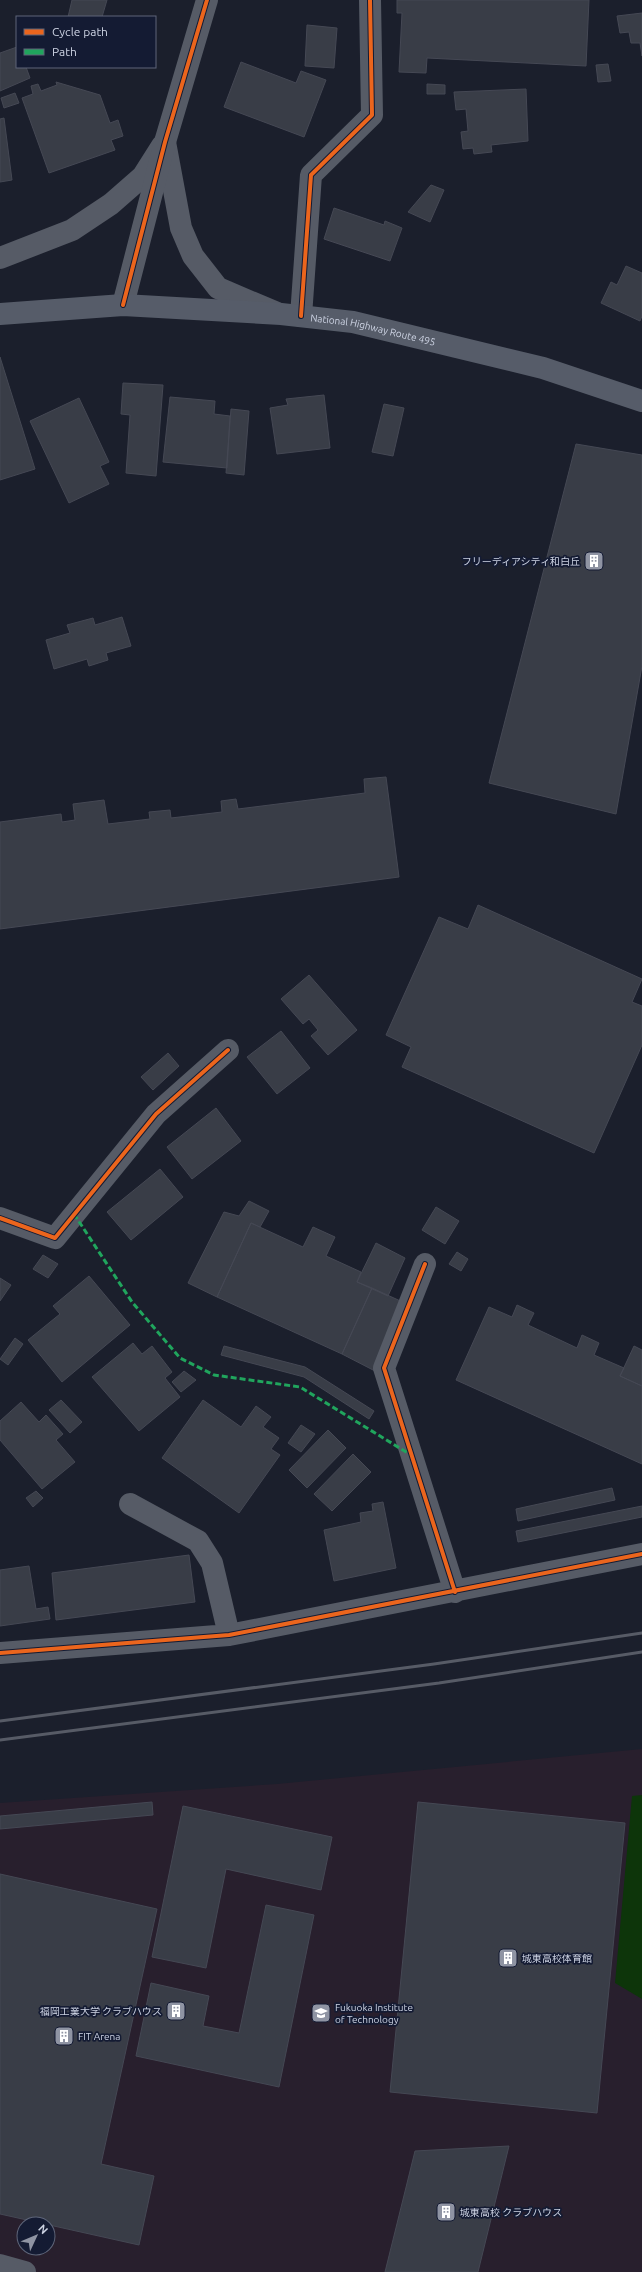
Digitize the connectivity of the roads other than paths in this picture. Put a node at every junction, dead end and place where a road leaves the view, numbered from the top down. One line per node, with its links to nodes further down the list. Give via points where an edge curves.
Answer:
1 (207, 0): 3 (street)
2 (370, 0): 7 (street, via 372,115 311,175)
3 (165, 142): 4 (street, via 143,176 111,204 72,230); 5 (street); 7 (street, via 181,228 193,256 218,288)
4 (0, 258)
5 (123, 305): 6 (highway, National Highway Route 495); 7 (highway, National Highway Route 495)
6 (0, 314)
7 (291, 315): 8 (highway, National Highway Route 495, via 352,322 536,366)
8 (642, 401)
9 (228, 1050): 10 (street, via 156,1114 55,1238)
10 (0, 1218)
11 (425, 1264): 14 (street, via 384,1368)
12 (130, 1504): 15 (street, via 198,1541 212,1563)
13 (642, 1554): 14 (street)
14 (456, 1592): 15 (street)
15 (229, 1635): 16 (street)
16 (0, 1653)
17 (0, 2265): 18 (street)
18 (25, 2272)

